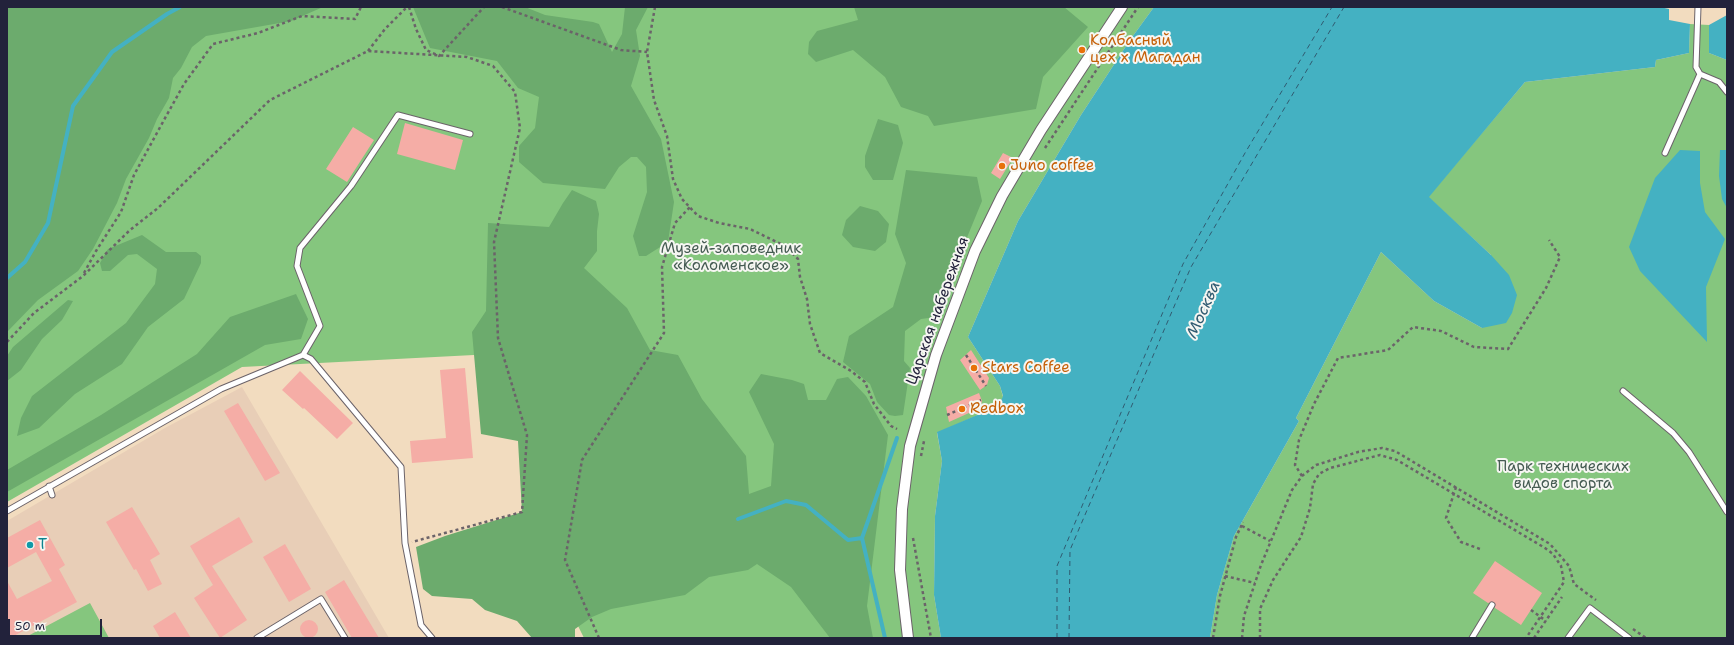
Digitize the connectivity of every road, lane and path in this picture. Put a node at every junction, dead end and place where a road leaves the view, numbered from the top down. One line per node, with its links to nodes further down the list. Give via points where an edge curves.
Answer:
1 (361, 7): 19 (path, via 355,19 302,16 258,34 213,44 184,84 134,175 121,212)
2 (408, 7): 9 (path, via 385,29); 11 (path, via 426,50)
3 (484, 7): 11 (path)
4 (502, 7): 10 (path, via 621,50)
5 (655, 7): 10 (path)
6 (1122, 7): 56 (street, Царская набережная, via 1041,130 999,201 967,269 936,355 910,446 902,509 900,570)
7 (1138, 7): 15 (path)
8 (1698, 7): 12 (lane, via 1696,67)
9 (368, 51): 11 (path); 19 (path, via 270,100)
10 (647, 52): 17 (path, via 654,100 666,136 673,179 682,199)
11 (439, 56): 41 (path, via 467,57 493,66 515,92 520,128 494,242 498,338 527,435 522,512)
12 (1700, 74): 13 (lane, via 1719,82); 16 (lane)
13 (1727, 92)
14 (470, 134): 21 (lane, via 398,115 351,186 300,248 297,266 320,326)
15 (1044, 149)
16 (1665, 153)
17 (690, 208): 27 (path, via 698,216 750,229 766,236 785,246 798,258 810,324 820,353 865,382 874,404 891,426); 55 (path, via 675,223 662,267 664,333 582,460 565,560)
18 (1549, 240): 30 (path, via 1560,257 1546,288 1508,349 1474,347 1441,331 1413,327 1388,350 1338,358 1299,440 1295,465)
19 (83, 276): 20 (path, via 34,313)
20 (7, 342)
21 (303, 355): 31 (lane, via 220,389); 41 (lane, via 311,359 401,467)
22 (966, 355): 23 (path)
23 (986, 386)
24 (1623, 391): 36 (lane, via 1673,432 1689,452)
25 (982, 400): 26 (path)
26 (948, 415)
27 (897, 429)
28 (925, 439): 29 (path)
29 (921, 458)
30 (1302, 476): 32 (path, via 1316,466 1358,452 1382,448 1395,451); 40 (path, via 1292,490)
31 (49, 486): 34 (lane); 35 (lane)
32 (1456, 487): 33 (path); 46 (path, via 1550,544 1569,566 1574,584)
33 (1454, 493): 42 (path, via 1446,518 1461,542); 49 (path, via 1545,548 1561,566 1564,582); 60 (path, via 1388,456 1365,458 1330,468 1319,474 1313,484 1310,508 1301,537 1266,594 1259,617)
34 (52, 495)
35 (7, 510)
36 (1727, 512)
37 (1243, 522): 38 (path)
38 (1242, 526): 40 (path); 43 (path, via 1236,537)
39 (912, 532): 57 (path)
40 (1270, 541): 44 (path)
41 (405, 543): 54 (lane, via 421,625)
42 (1480, 549)
43 (1225, 576): 44 (path); 58 (path)
44 (1255, 584): 59 (path, via 1244,616)
45 (1562, 597): 50 (path)
46 (1598, 602)
47 (1492, 606): 61 (lane)
48 (1531, 610): 49 (path)
49 (1540, 617): 50 (path); 62 (path)
50 (1546, 621): 63 (path)
51 (1628, 624): 66 (path)
52 (257, 638): 53 (lane, via 321,599)
53 (345, 638)
54 (432, 638)
55 (599, 638)
56 (908, 638)
57 (931, 638)
58 (1213, 638)
59 (1242, 638)
60 (1260, 638)
61 (1472, 638)
62 (1526, 638)
63 (1534, 638)
64 (1568, 638): 65 (lane, via 1590,608)
65 (1629, 638)
66 (1646, 638)

